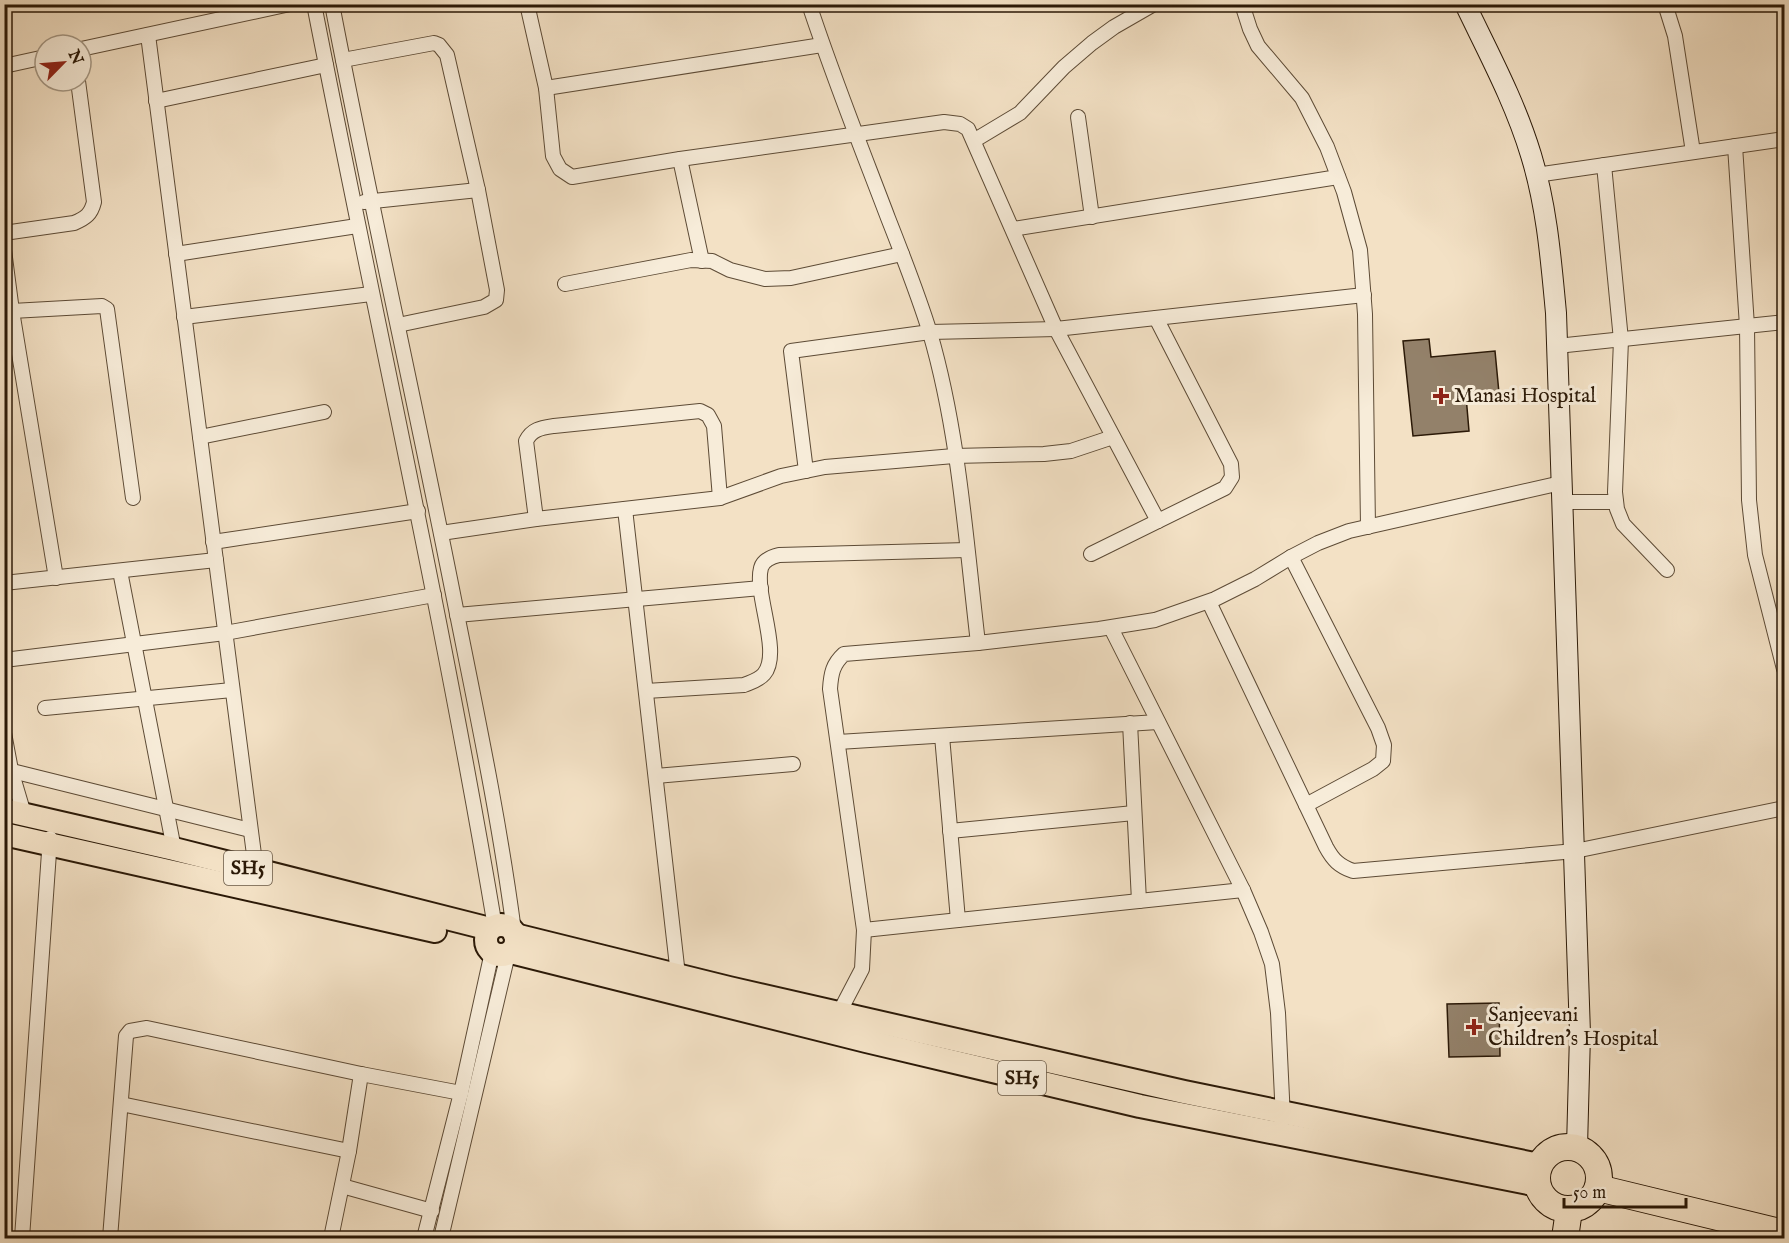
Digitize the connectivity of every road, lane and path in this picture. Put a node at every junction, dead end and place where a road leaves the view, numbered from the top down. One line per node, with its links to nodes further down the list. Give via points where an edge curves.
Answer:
1 (290, 4): 10 (street)
2 (314, 4): 15 (street)
3 (332, 4): 14 (street)
4 (527, 4): 17 (street)
5 (809, 4): 11 (street)
6 (1154, 4): 23 (street, via 1092,43 1020,113)
7 (1242, 4): 29 (street, via 1258,46 1302,98)
8 (1465, 4): 28 (main road, via 1509,94)
9 (1665, 4): 25 (street, via 1675,36)
10 (148, 35): 12 (street); 19 (street)
11 (822, 45): 17 (street); 21 (street)
12 (93, 46)
13 (33, 60): 16 (street)
14 (343, 60): 30 (street, via 434,43 444,49); 31 (street)
15 (326, 65): 19 (street); 32 (street)
16 (4, 66)
17 (546, 88): 26 (street, via 553,156 560,169 572,177)
18 (80, 93): 36 (street, via 94,202 92,212 74,223)
19 (156, 101): 38 (street)
20 (1078, 117): 33 (street)
21 (857, 136): 23 (street, via 944,122 960,124); 26 (street); 39 (street)
22 (1785, 139): 24 (street)
23 (975, 140): 35 (street)
24 (1736, 146): 25 (street); 49 (street)
25 (1693, 152): 27 (street)
26 (680, 159): 40 (street)
27 (1604, 165): 28 (street); 52 (street)
28 (1536, 175): 54 (main road, via 1548,226)
29 (1338, 177): 33 (street); 43 (street, via 1360,250)
30 (478, 190): 31 (street); 48 (street, via 496,300 484,307)
31 (370, 201): 32 (street); 48 (street)
32 (353, 203): 34 (street)
33 (1092, 217): 35 (street)
34 (357, 226): 38 (street); 42 (street)
35 (1013, 229): 50 (street)
36 (4, 233)
37 (4, 250): 44 (street)
38 (176, 254): 45 (street)
39 (902, 254): 40 (street, via 791,278 765,279); 51 (street)
40 (702, 261): 41 (street)
41 (565, 284)
42 (371, 294): 45 (street); 65 (street)
43 (1364, 295): 46 (street); 68 (street)
44 (12, 311): 53 (street); 61 (street, via 102,306 107,309)
45 (184, 317): 56 (street)
46 (1156, 318): 50 (street); 67 (street, via 1231,465 1232,477 1225,488)
47 (1785, 322): 49 (street)
48 (398, 325): 69 (street)
49 (1747, 326): 52 (street); 89 (street, via 1749,500 1755,555)
50 (1056, 329): 51 (street); 57 (street)
51 (930, 332): 58 (street); 59 (street, via 791,351)
52 (1621, 340): 54 (street); 63 (street)
53 (11, 342): 77 (street)
54 (1557, 346): 60 (main road)
55 (324, 412): 56 (street)
56 (200, 437): 70 (street)
57 (1113, 437): 58 (street, via 1062,452); 67 (street)
58 (954, 456): 59 (street); 71 (street)
59 (806, 471): 62 (street)
60 (1561, 493): 63 (street); 68 (street); 113 (main road)
61 (133, 498)
62 (720, 498): 64 (street); 66 (street, via 714,426 708,415 700,411 554,426 538,429 526,441)
63 (1616, 502): 75 (street, via 1623,524)
64 (625, 509): 66 (street); 81 (street)
65 (418, 511): 70 (street); 80 (street)
66 (536, 519): 69 (street)
67 (1158, 521): 72 (street)
68 (1368, 527): 73 (street, via 1318,543)
69 (441, 533): 83 (street)
70 (213, 542): 74 (street)
71 (967, 550): 79 (street, via 779,555 761,567); 87 (street)
72 (1091, 554)
73 (1291, 557): 82 (street); 102 (street, via 1384,745 1383,761 1373,769)
74 (216, 560): 76 (street); 85 (street)
75 (1667, 570)
76 (120, 571): 77 (street); 86 (street)
77 (56, 578): 78 (street)
78 (4, 583)
79 (761, 588): 81 (street); 91 (street, via 768,629 766,673 744,685)
80 (434, 595): 85 (street); 119 (street)
81 (636, 599): 83 (street); 91 (street)
82 (1209, 602): 84 (street, via 1155,620); 102 (street)
83 (457, 615): 119 (street, via 504,856)
84 (1111, 627): 87 (street); 94 (street)
85 (225, 633): 86 (street); 90 (street)
86 (134, 643): 88 (street); 92 (street)
87 (978, 644): 98 (street, via 844,654 835,662 831,674)
88 (4, 660)
89 (1785, 669)
90 (232, 690): 92 (street); 108 (street)
91 (646, 691): 101 (street)
92 (144, 698): 93 (street); 104 (street)
93 (45, 708)
94 (1158, 722): 95 (street); 115 (street)
95 (1130, 723): 97 (street); 106 (street)
96 (4, 733): 100 (street)
97 (942, 736): 98 (street); 109 (street)
98 (838, 742): 118 (street)
99 (793, 764): 101 (street)
100 (8, 770): 104 (street); 105 (street)
101 (656, 776): 120 (street)
102 (1306, 805): 113 (street, via 1333,860 1353,871)
103 (1785, 808): 113 (street)
104 (165, 810): 108 (street); 112 (street)
105 (14, 812): 107 (main road, SH5)
106 (1134, 813): 109 (street); 116 (street)
107 (53, 821): 111 (street); 112 (main road, SH5)
108 (250, 830): 114 (street)
109 (950, 831): 117 (street)
110 (4, 834): 111 (main road, SH5)
111 (49, 844): 119 (main road, SH5); 134 (street)
112 (174, 849): 114 (main road, SH5)
113 (1575, 851): 126 (main road, via 1580,1034)
114 (256, 870): 119 (main road, SH5)
115 (1243, 890): 116 (street); 125 (street, via 1272,964)
116 (1139, 901): 117 (street)
117 (958, 920): 118 (street)
118 (864, 930): 121 (street, via 862,969)
119 (501, 940): 120 (main road, SH5); 123 (street); 125 (main road, SH5, via 866,1041 1140,1106); 138 (street)
120 (678, 975): 121 (main road, SH5)
121 (839, 1013): 125 (main road, SH5, via 1184,1092)
122 (361, 1074): 123 (street); 124 (street, via 137,1029 126,1036); 127 (street)
123 (460, 1093): 132 (street)
124 (121, 1104): 127 (street); 135 (street)
125 (1283, 1123): 128 (main road, SH5)
126 (1577, 1147): 128 (highway, via 1562,1147 1549,1153); 130 (highway, via 1587,1152 1599,1168)
127 (350, 1151): 129 (street)
128 (1538, 1175): 131 (highway, via 1542,1195 1549,1203)
129 (342, 1186): 132 (street); 136 (street)
130 (1598, 1188): 131 (highway, via 1587,1204); 133 (highway)
131 (1569, 1210): 139 (highway)
132 (432, 1211): 137 (street)
133 (1785, 1233)
134 (21, 1239)
135 (110, 1239)
136 (331, 1239)
137 (424, 1239)
138 (441, 1239)
139 (1565, 1239)

